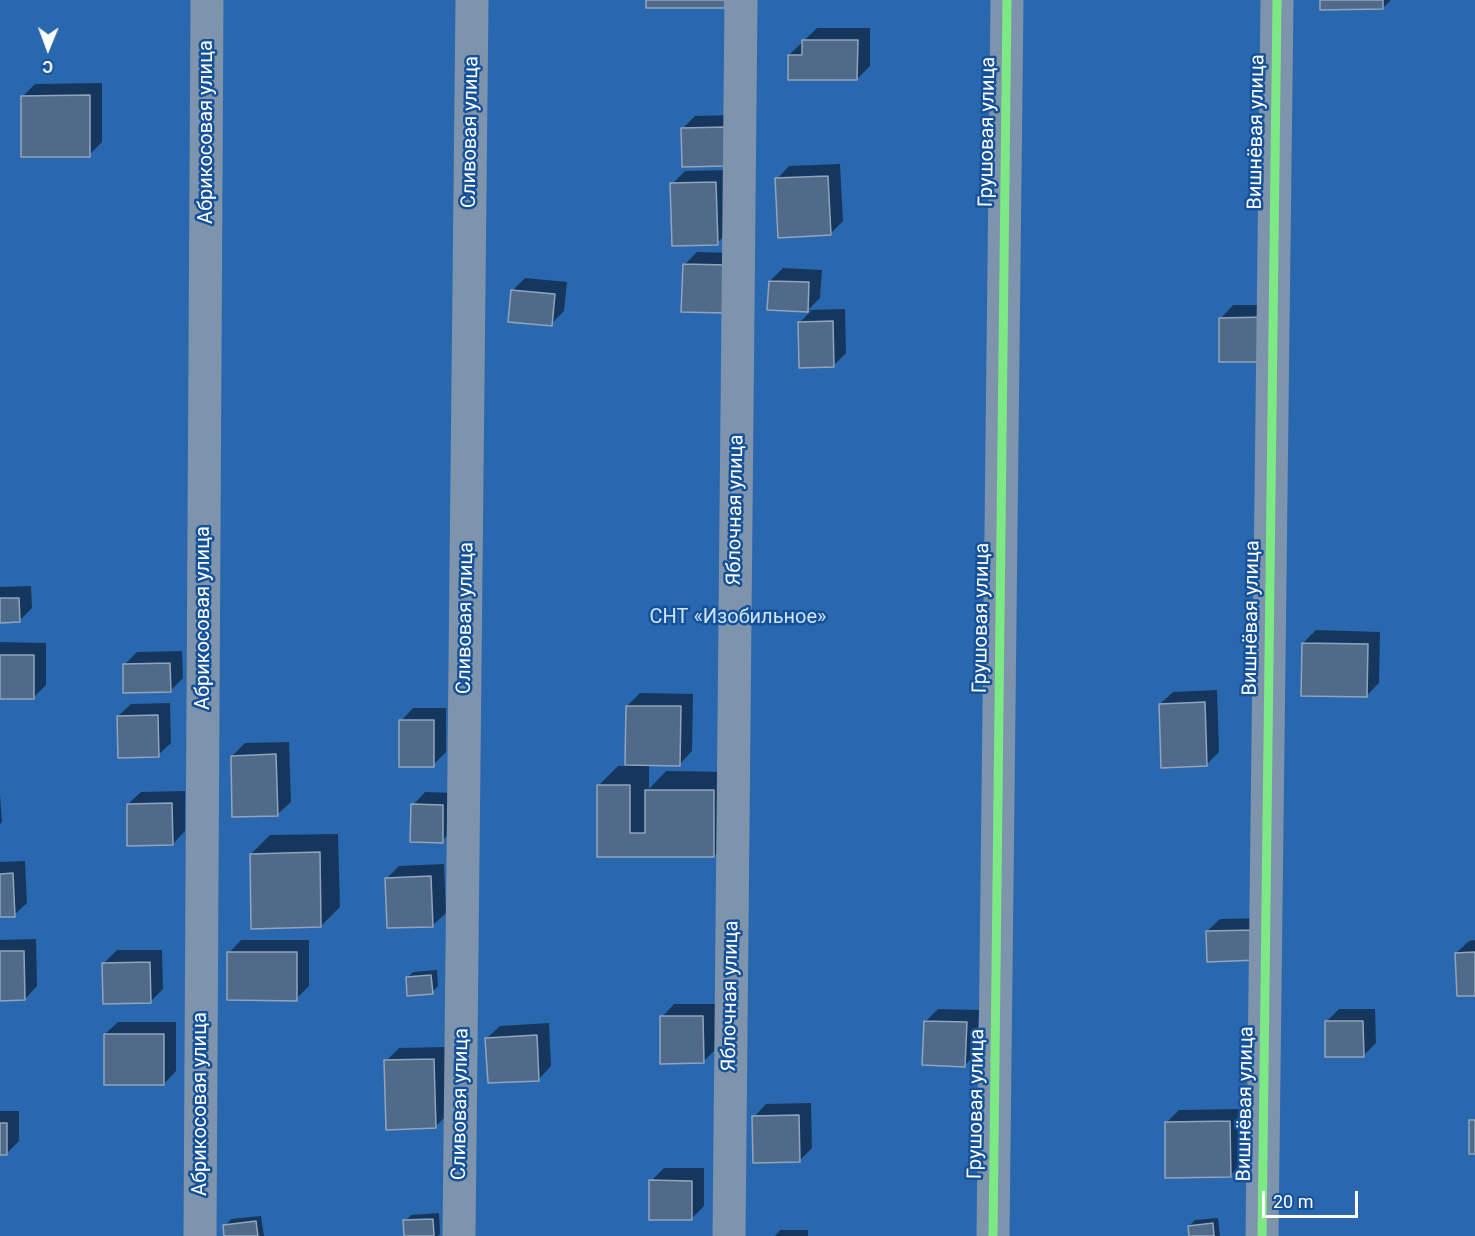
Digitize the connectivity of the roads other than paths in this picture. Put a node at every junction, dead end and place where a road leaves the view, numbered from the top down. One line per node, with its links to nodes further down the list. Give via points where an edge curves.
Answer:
1 (207, 0): 6 (street, Абрикосовая улица)
2 (472, 0): 7 (street, Сливовая улица)
3 (741, 0): 8 (street, Яблочная улица)
4 (1007, 0): 9 (street, Грушовая улица)
5 (1277, 0): 10 (street, Вишнёвая улица)
6 (200, 1236)
7 (459, 1236)
8 (729, 1236)
9 (993, 1236)
10 (1262, 1236)

